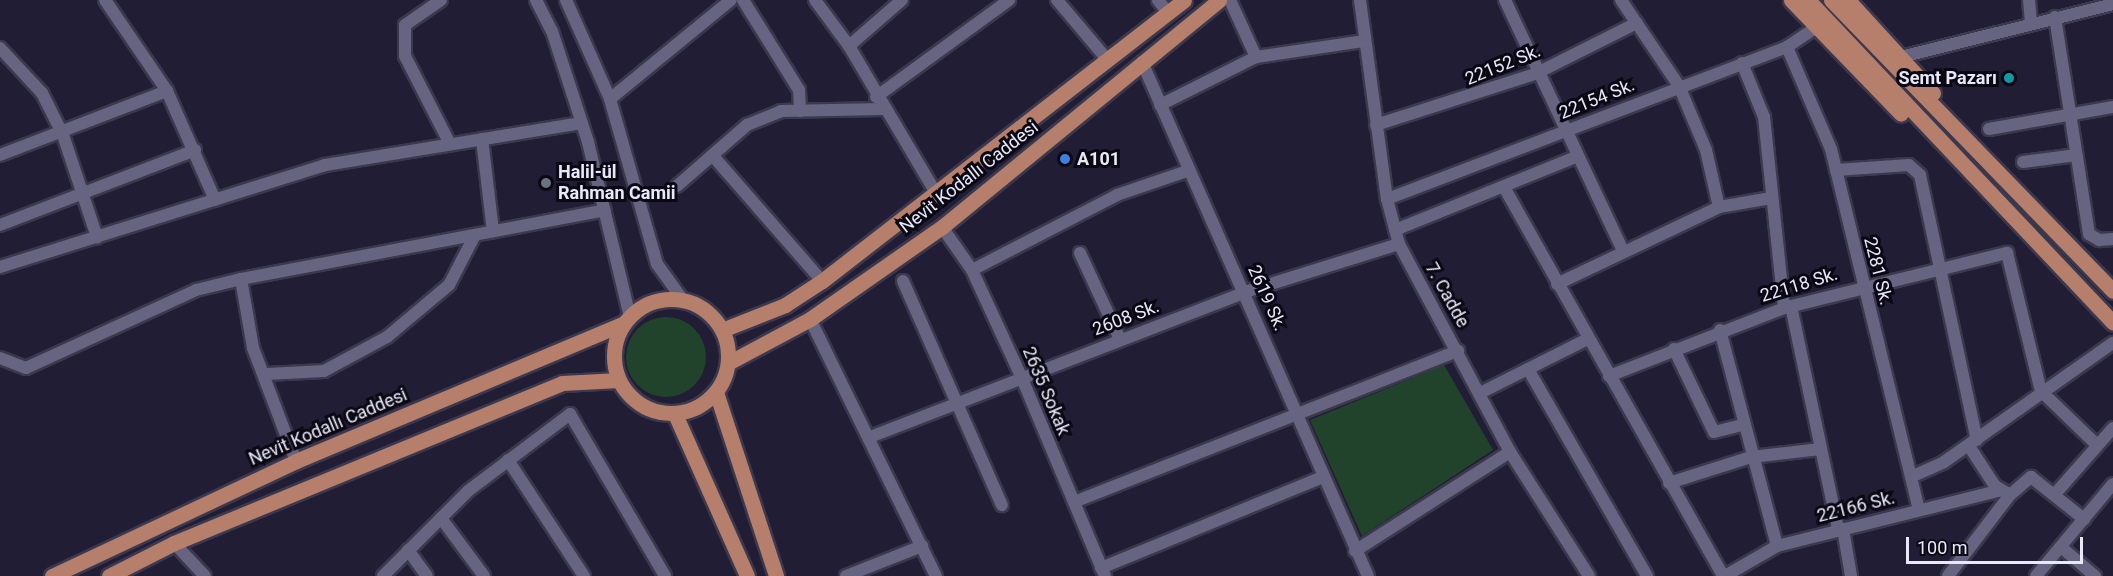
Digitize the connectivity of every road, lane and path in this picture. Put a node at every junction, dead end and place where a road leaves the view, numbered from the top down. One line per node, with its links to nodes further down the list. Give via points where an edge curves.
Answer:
1 (105, 0): 40 (street)
2 (441, 0): 54 (street, via 405,25 405,56)
3 (536, 0): 48 (street)
4 (566, 0): 42 (street)
5 (731, 0): 42 (street)
6 (743, 0): 46 (street, via 799,90)
7 (815, 0): 30 (street)
8 (902, 0): 30 (street)
9 (1009, 0): 41 (street)
10 (1057, 0): 35 (street)
11 (1158, 0): 24 (street)
12 (1184, 0): 24 (main road, Nevit Kodallı Caddesi)
13 (1219, 0): 36 (main road, Nevit Kodallı Caddesi)
14 (1230, 0): 33 (street)
15 (1360, 0): 29 (street, 7. Cadde)
16 (1505, 0): 38 (street)
17 (1621, 0): 27 (street)
18 (1791, 0): 28 (main road)
19 (1808, 0): 64 (main road)
20 (1831, 0): 60 (main road)
21 (1848, 0): 34 (main road)
22 (2029, 0): 26 (street)
23 (2113, 4): 25 (street)
24 (1168, 13): 35 (main road, Nevit Kodallı Caddesi)
25 (2055, 17): 26 (street); 47 (street)
26 (2031, 22): 34 (street)
27 (1636, 23): 38 (street, 22152 Sk.); 39 (street)
28 (1817, 27): 31 (street, 22154 Sk.); 64 (main road, via 1928,141)
29 (1365, 41): 33 (street); 49 (street, 7. Cadde)
30 (849, 46): 41 (street)
31 (1787, 47): 37 (street, 22154 Sk.); 62 (street, 2281 Sk.)
32 (0, 48): 52 (street, via 42,93)
33 (1256, 57): 43 (street)
34 (1901, 57): 60 (main road)
35 (1106, 58): 67 (main road, Nevit Kodallı Caddesi)
36 (1142, 62): 43 (street, 2619 Sk.); 75 (main road, Nevit Kodallı Caddesi)
37 (1742, 63): 39 (street, 22154 Sk.); 69 (street, via 1764,117)
38 (1535, 74): 49 (street, 22152 Sk.); 51 (street)
39 (1678, 86): 51 (street, 22154 Sk.); 72 (street, via 1706,150)
40 (167, 92): 52 (street); 55 (street)
41 (876, 97): 45 (street)
42 (610, 99): 94 (street, via 657,264)
43 (1160, 105): 63 (street, 2619 Sk.)
44 (2113, 107): 47 (street)
45 (883, 109): 46 (street); 67 (street)
46 (800, 111): 58 (street, via 781,111 747,125)
47 (2071, 114): 50 (street); 56 (street)
48 (582, 123): 53 (street); 73 (street)
49 (1376, 125): 70 (street, 7. Cadde)
50 (1989, 129)
51 (1565, 131): 59 (street); 70 (street, 22154 Sk.)
52 (63, 135): 57 (street); 68 (street)
53 (482, 139): 54 (street); 77 (street)
54 (450, 144): 71 (street, via 325,165)
55 (195, 150): 68 (street); 71 (street)
56 (2077, 155): 61 (street); 80 (street, via 2089,234 2099,240)
57 (0, 156)
58 (713, 156): 65 (street); 88 (street)
59 (1576, 157): 66 (street); 82 (street)
60 (1988, 161): 92 (main road)
61 (2023, 162)
62 (1836, 170): 85 (street, via 1909,165 1920,175); 91 (street, 2281 Sk.)
63 (1187, 171): 86 (street, via 1117,195); 93 (street, 2619 Sk.)
64 (1972, 173): 98 (main road)
65 (677, 186)
66 (1504, 187): 76 (street); 90 (street)
67 (934, 190): 88 (main road, Nevit Kodallı Caddesi)
68 (85, 196): 74 (street); 79 (street)
69 (1771, 198): 72 (street); 95 (street)
70 (1387, 199): 76 (street, 7. Cadde)
71 (215, 200): 79 (street)
72 (1719, 207): 82 (street)
73 (605, 210): 77 (street); 97 (street)
74 (0, 225)
75 (942, 227): 86 (street, 2635 Sokak); 96 (main road, Nevit Kodallı Caddesi)
76 (1395, 230): 81 (street, 7. Cadde)
77 (493, 231): 78 (street)
78 (475, 235): 87 (street); 109 (street, via 449,285 387,337 324,370)
79 (97, 237): 84 (street)
80 (2113, 239)
81 (1399, 244): 93 (street, 2608 Sk.); 105 (street, 7. Cadde)
82 (1623, 251): 90 (street)
83 (1080, 253): 101 (street)
84 (0, 267)
85 (1936, 268): 91 (street, 22118 Sk.); 113 (street, 22118 Sk., via 2007,253); 122 (street)
86 (972, 270): 110 (street, 2635 Sokak)
87 (242, 279): 106 (street, via 196,290 26,368); 109 (street, via 253,348)
88 (822, 281): 99 (main road, Nevit Kodallı Caddesi, via 785,305)
89 (903, 281): 116 (street)
90 (1557, 284): 102 (street)
91 (1862, 285): 95 (street, 22118 Sk.); 129 (street, 2281 Sk.)
92 (2113, 291)
93 (1245, 292): 101 (street, 2608 Sk.); 118 (street, 2619 Sk.)
94 (683, 300): 97 (main road, via 650,302); 99 (main road, via 712,316)
95 (1788, 307): 100 (street, 22118 Sk.); 124 (street)
96 (810, 319): 107 (main road, Nevit Kodallı Caddesi); 121 (street)
97 (627, 320): 112 (main road, via 614,351); 128 (main road, Nevit Kodallı Caddesi)
98 (2113, 322)
99 (722, 330): 107 (main road)
100 (1720, 330): 104 (street, 22118 Sk.); 119 (street)
101 (1120, 339): 110 (street, 2608 Sk.)
102 (1588, 339): 108 (street); 111 (street)
103 (2113, 343): 113 (street)
104 (1674, 349): 111 (street, 22118 Sk.); 119 (street, via 1714,432)
105 (1458, 351): 115 (street, 7. Cadde); 118 (street)
106 (0, 358)
107 (728, 363): 114 (main road)
108 (1528, 369): 115 (street); 162 (street)
109 (267, 374): 128 (street)
110 (1021, 376): 116 (street, 2608 Sk.); 135 (street, 2635 Sokak)
111 (1609, 376): 131 (street)
112 (619, 380): 117 (main road, via 640,406); 141 (main road, via 562,383)
113 (2041, 391): 122 (street); 123 (street)
114 (716, 392): 117 (main road, via 691,411); 157 (main road)
115 (1482, 392): 125 (street, 7. Cadde)
116 (957, 402): 121 (street, 2608 Sk.); 136 (street)
117 (675, 414): 156 (main road)
118 (1297, 415): 130 (street, 2619 Sk.); 135 (street)
119 (1742, 425): 126 (street)
120 (2113, 428): 123 (street)
121 (870, 437): 142 (street)
122 (1973, 443): 129 (street); 133 (street)
123 (2097, 445): 134 (street)
124 (1821, 449): 126 (street); 140 (street)
125 (1510, 452): 146 (street); 161 (street, 7. Cadde)
126 (1750, 457): 131 (street); 143 (street)
127 (508, 460): 138 (street); 154 (street); 155 (street, via 570,414)
128 (296, 461): 148 (main road, Nevit Kodallı Caddesi)
129 (1913, 476): 137 (street, 2281 Sk.)
130 (1323, 477): 146 (street, 2619 Sk.); 147 (street)
131 (1669, 483): 163 (street)
132 (2113, 484): 139 (street)
133 (2006, 492): 134 (street, via 2031,477); 137 (street, 22166 Sk.); 165 (street)
134 (2055, 494): 139 (street)
135 (1074, 502): 147 (street, 2635 Sokak)
136 (1002, 506)
137 (1919, 509): 140 (street, 22166 Sk.)
138 (441, 518): 145 (street); 153 (street)
139 (2084, 519): 144 (street)
140 (1840, 529): 143 (street, 22166 Sk.); 164 (street)
141 (174, 543): 149 (main road); 150 (street)
142 (922, 546): 158 (street); 159 (street)
143 (1777, 546): 163 (street, 22166 Sk.)
144 (2061, 547): 166 (street); 167 (street)
145 (408, 550): 151 (street); 152 (street)
146 (1355, 551): 160 (street, 2619 Sk.)
147 (1103, 572)
148 (52, 576)
149 (109, 576)
150 (205, 576)
151 (382, 576)
152 (427, 576)
153 (484, 576)
154 (584, 576)
155 (665, 576)
156 (747, 576)
157 (776, 576)
158 (846, 576)
159 (936, 576)
160 (1368, 576)
161 (1589, 576)
162 (1647, 576)
163 (1726, 576)
164 (1851, 576)
165 (1948, 576)
166 (2036, 576)
167 (2095, 576)

